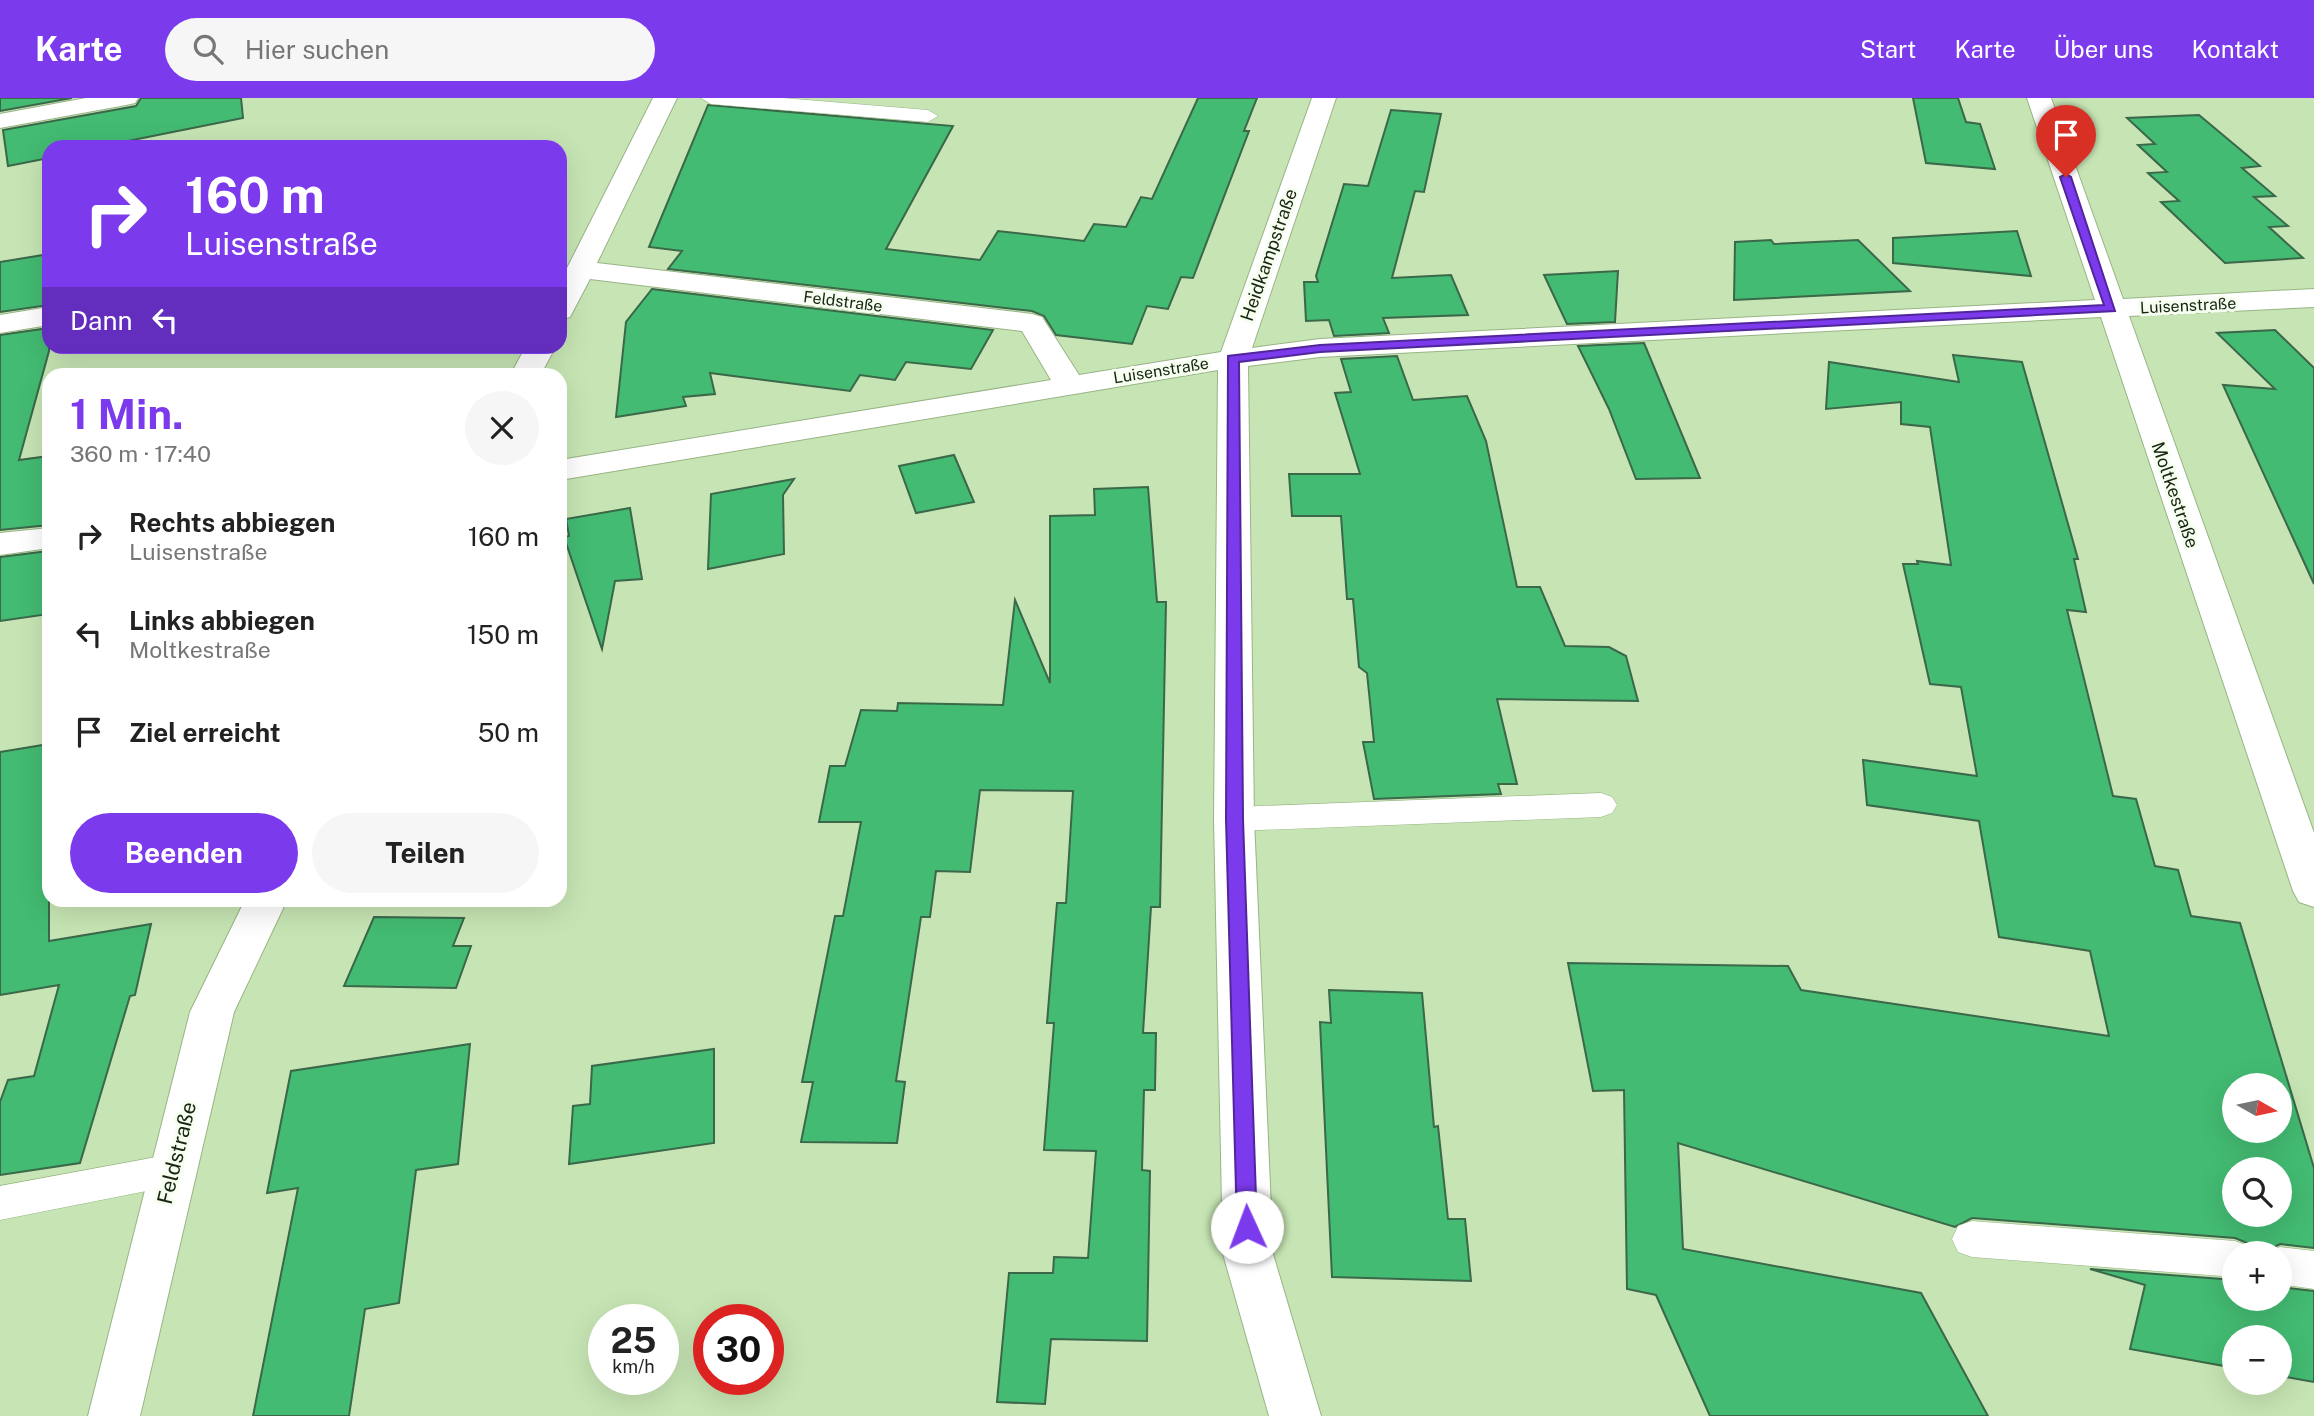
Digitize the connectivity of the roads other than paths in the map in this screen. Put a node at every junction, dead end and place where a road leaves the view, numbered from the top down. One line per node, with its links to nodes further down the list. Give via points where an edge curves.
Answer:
1 (126, 98): 7 (street)
2 (665, 98): 8 (street)
3 (711, 98): 6 (lane)
4 (1324, 98): 14 (street, Heidkampstraße)
5 (2039, 98): 11 (street, Moltkestraße)
6 (928, 116)
7 (0, 121)
8 (582, 270): 9 (street); 15 (street, Feldstraße, via 1032,323)
9 (567, 297)
10 (2314, 298): 11 (street, Luisenstraße)
11 (2111, 309): 14 (street, Luisenstraße, via 1320,348); 21 (street, Moltkestraße)
12 (42, 317): 13 (street)
13 (0, 324)
14 (1233, 359): 15 (street, Luisenstraße); 20 (street, Heidkampstraße)
15 (1070, 386): 16 (street, Luisenstraße)
16 (567, 469)
17 (42, 539): 18 (street)
18 (0, 544)
19 (1601, 805): 20 (lane)
20 (1234, 819): 30 (street, Heidkampstraße, via 1248,1254)
21 (2314, 889)
22 (263, 907): 23 (street, Feldstraße, via 212,1012)
23 (173, 1171): 24 (lane); 29 (street, Feldstraße)
24 (0, 1203)
25 (1972, 1239): 26 (lane)
26 (2222, 1258)
27 (2292, 1267): 28 (lane)
28 (2314, 1270)
29 (114, 1416)
30 (1295, 1416)

